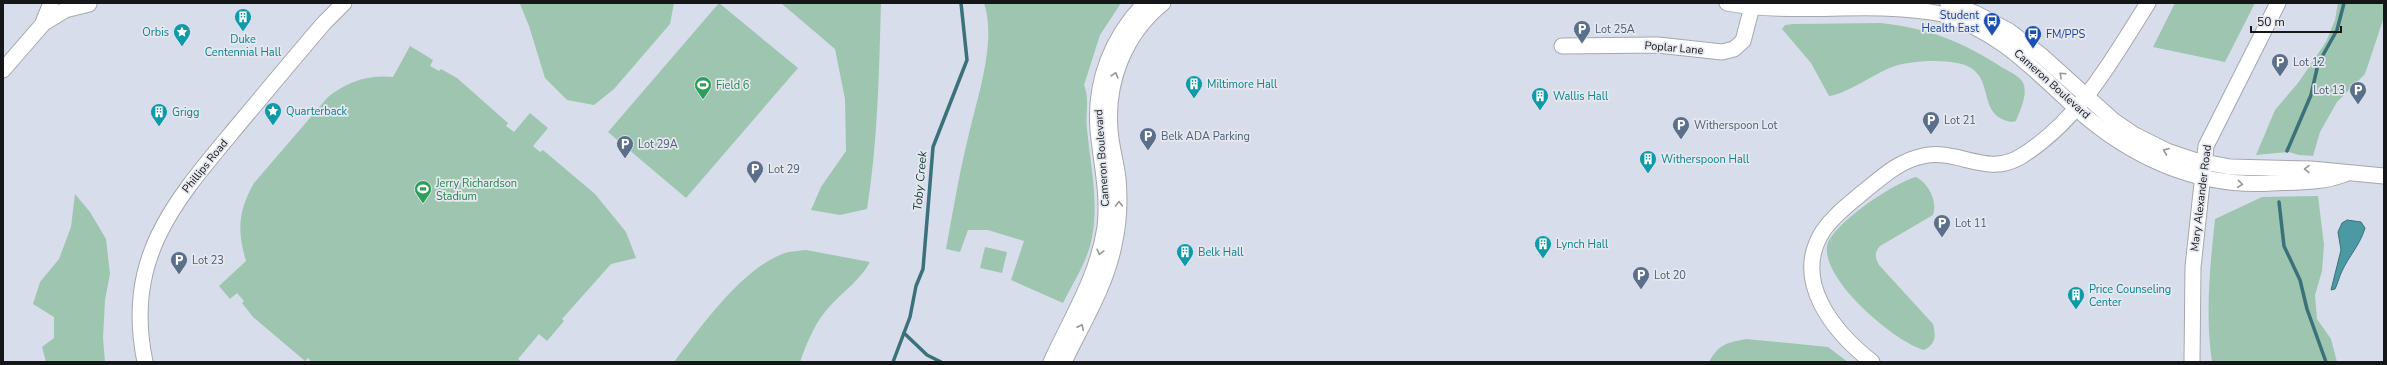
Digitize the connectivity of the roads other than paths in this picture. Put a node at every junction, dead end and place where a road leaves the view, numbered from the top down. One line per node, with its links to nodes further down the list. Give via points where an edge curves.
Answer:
1 (51, 3): 11 (street)
2 (89, 3): 11 (street, via 66,10)
3 (344, 3): 19 (street, Phillips Road, via 324,23 212,156 181,194 166,219 152,249 142,291 140,320)
4 (1145, 3): 20 (street, Cameron Boulevard, one-way to 20, via 1133,15 1117,40 1101,82 1097,115 1106,188 1103,236 1094,273)
5 (1163, 3): 21 (street, Cameron Boulevard, one-way to 5, via 1102,284 1114,245 1119,213 1119,190 1109,116 1114,80 1122,55 1132,37)
6 (1727, 3): 10 (street, Cameron Boulevard)
7 (1948, 3): 14 (street, Cameron Boulevard, one-way to 7, via 2042,56 2009,31 1975,13)
8 (2148, 3): 14 (street)
9 (2278, 3): 15 (street, Mary Alexander Road, via 2209,137)
10 (1752, 4): 12 (street, Poplar Lane, via 1743,41 1728,51 1645,45); 14 (street, Cameron Boulevard, via 1878,3 1942,14 1976,27 2007,45)
11 (42, 25): 13 (street)
12 (1562, 46)
13 (3, 70)
14 (2081, 103): 15 (street, Cameron Boulevard, one-way to 14, via 2144,141); 18 (street, Cameron Boulevard, via 2134,151); 22 (street, via 2070,117 2010,162 1987,165 1938,154 1924,155 1902,162 1832,220 1820,237 1814,254 1812,275 1815,291 1836,328)
15 (2204, 162): 16 (street, Cameron Boulevard, one-way to 15, via 2311,169 2236,168); 18 (street, Mary Alexander Road)
16 (2345, 174): 17 (street, Cameron Boulevard); 18 (street, Cameron Boulevard, one-way to 16, via 2246,184 2311,181)
17 (2384, 176)
18 (2202, 178): 23 (street, Mary Alexander Road, via 2193,267)
19 (145, 362)
20 (1051, 362)
21 (1064, 362)
22 (1872, 362)
23 (2192, 362)

